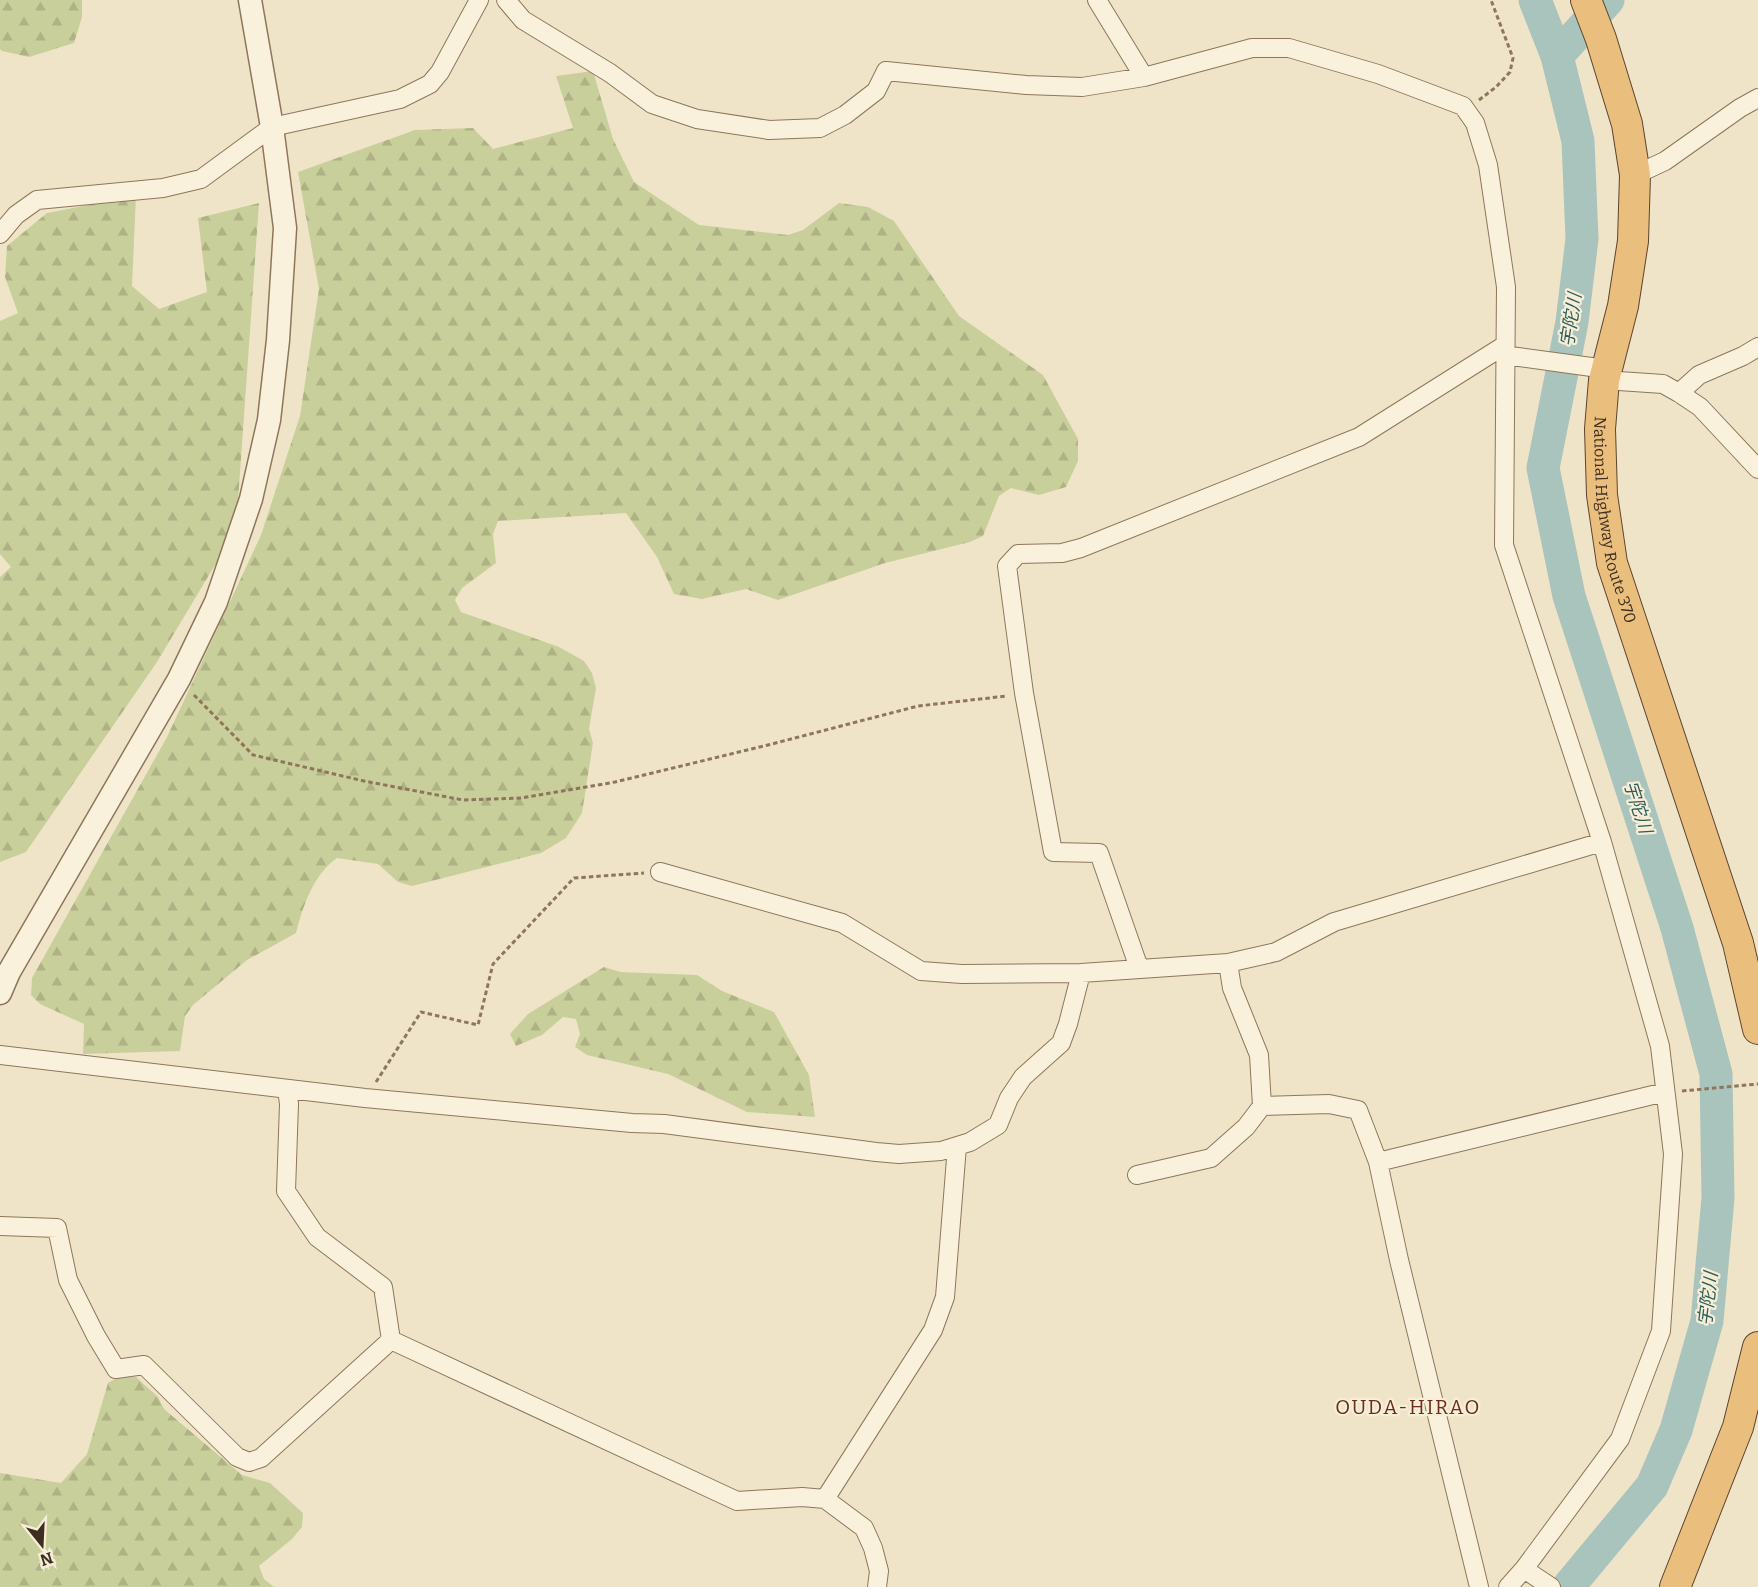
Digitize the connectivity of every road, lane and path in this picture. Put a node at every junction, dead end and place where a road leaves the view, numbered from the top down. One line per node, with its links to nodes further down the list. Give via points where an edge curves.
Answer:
1 (250, 0): 10 (street)
2 (479, 0): 10 (street, via 430,84 400,99)
3 (506, 0): 7 (street, via 523,20 610,73 652,104 697,119 769,130 820,128 876,91 885,71 1082,87)
4 (1097, 0): 7 (street)
5 (1491, 0): 9 (path, via 1513,58 1510,72)
6 (1587, 0): 11 (highway, National Highway Route 370, via 1627,124)
7 (1144, 77): 9 (street, via 1252,48 1289,48 1378,74 1464,105)
8 (1758, 99): 11 (street, via 1665,161)
9 (1466, 110): 14 (street, via 1475,123 1488,165 1506,287)
10 (272, 127): 12 (street, via 201,179 163,188 37,200 16,215); 18 (street, via 285,228 269,420 251,499 216,602)
11 (1635, 175): 15 (highway, National Highway Route 370, via 1632,252 1623,306)
12 (0, 234)
13 (1758, 347): 16 (street, via 1699,375)
14 (1509, 352): 15 (street); 19 (street, via 1359,437 1081,548 1062,554 1018,554 1007,566); 20 (street, via 1504,545)
15 (1601, 372): 16 (street, via 1664,384); 26 (highway, National Highway Route 370, via 1602,495 1612,563 1738,943)
16 (1679, 393): 17 (street, via 1700,407)
17 (1758, 469)
18 (178, 679): 19 (path, via 253,755 463,800 521,798 615,782 918,706); 25 (street)
19 (1024, 693): 23 (street, via 1053,852 1099,853)
20 (1602, 842): 22 (street, via 1334,922 1276,952); 30 (street)
21 (660, 872): 24 (street, via 842,923 921,971); 31 (path, via 574,878 493,964 478,1025 421,1012)
22 (1228, 963): 23 (street); 32 (street, via 1232,988 1259,1055)
23 (1139, 968): 24 (street)
24 (1081, 973): 33 (street, via 1061,1042 1023,1077 998,1125)
25 (0, 993)
26 (1758, 1029)
27 (0, 1054): 29 (street)
28 (1757, 1084): 30 (path)
29 (287, 1089): 31 (street); 37 (street, via 286,1191 317,1237 382,1287)
30 (1673, 1092): 34 (street); 40 (street, via 1673,1154 1661,1330 1620,1439)
31 (365, 1098): 33 (street, via 664,1124 899,1154)
32 (1262, 1106): 34 (street, via 1329,1104 1358,1110); 35 (street, via 1246,1127 1211,1158)
33 (957, 1146): 39 (street, via 945,1297 933,1330)
34 (1378, 1162): 42 (street)
35 (1137, 1175)
36 (0, 1226): 37 (street, via 57,1228 68,1280 116,1369 144,1365 237,1457 249,1462 261,1458)
37 (391, 1340): 39 (street, via 737,1501)
38 (1758, 1347): 45 (highway, via 1738,1427)
39 (825, 1499): 41 (street, via 864,1528 879,1571)
40 (1526, 1570): 43 (street); 44 (street)
41 (877, 1587)
42 (1479, 1587)
43 (1508, 1587)
44 (1551, 1587)
45 (1675, 1587)

